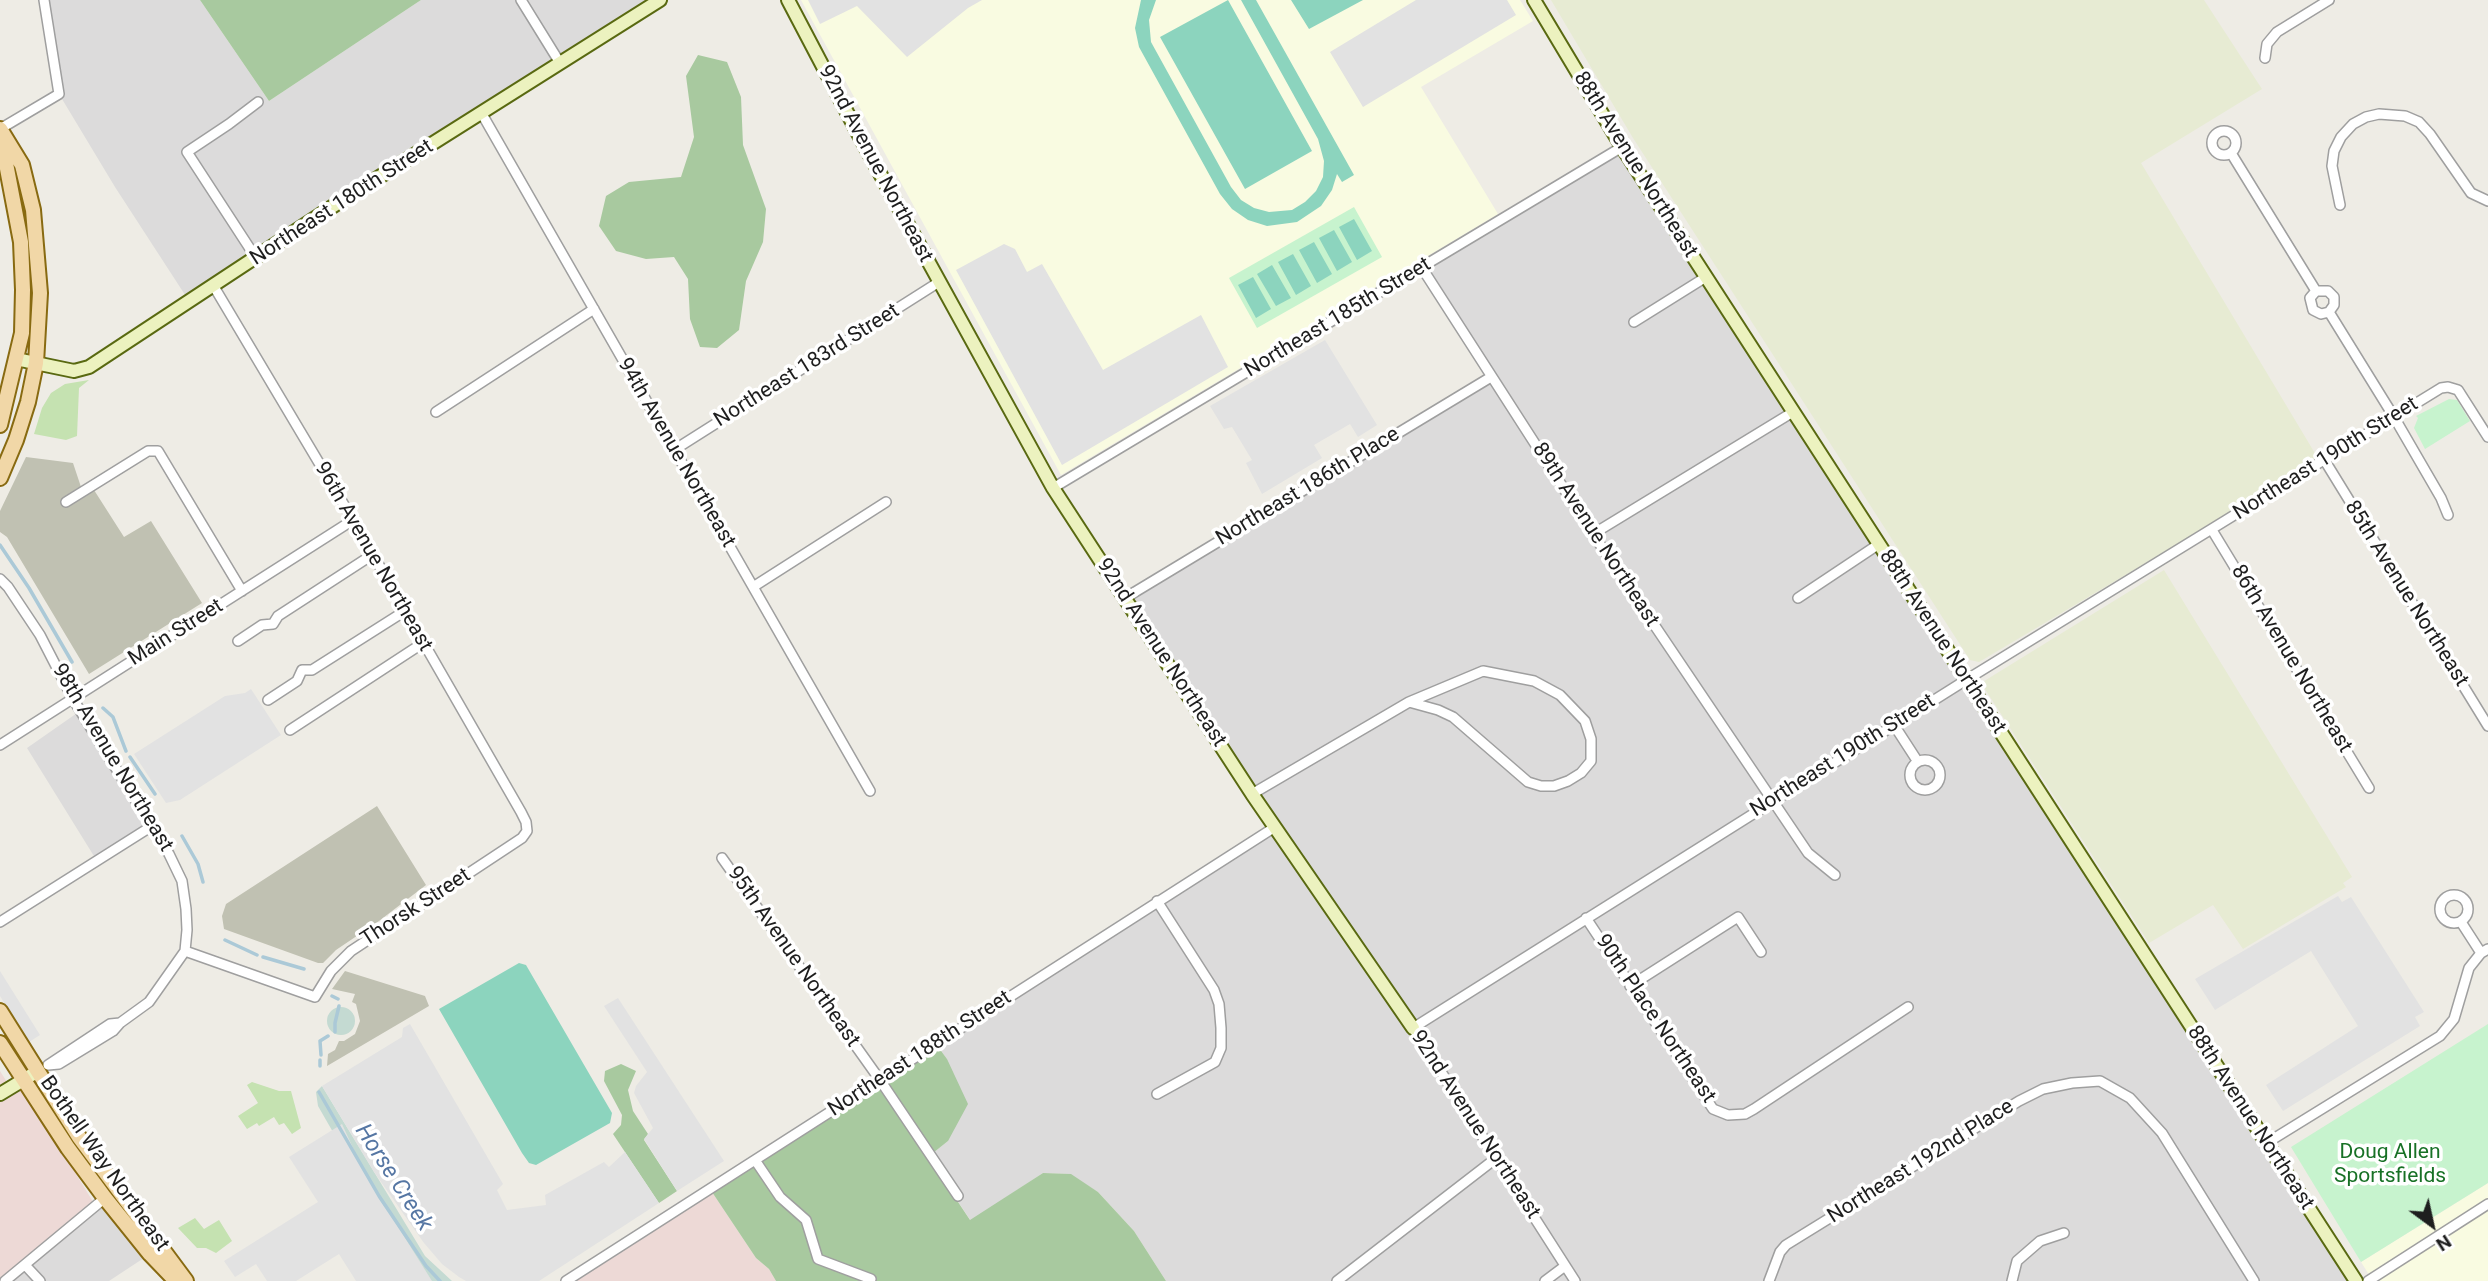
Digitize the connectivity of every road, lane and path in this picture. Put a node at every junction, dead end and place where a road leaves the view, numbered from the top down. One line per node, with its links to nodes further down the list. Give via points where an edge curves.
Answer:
1 (44, 0): 11 (street, via 59,94)
2 (521, 0): 8 (street)
3 (660, 0): 8 (street, Northeast 180th Street)
4 (788, 0): 19 (street, 92nd Avenue Northeast)
5 (1534, 0): 12 (street, 88th Avenue Northeast)
6 (2329, 0): 7 (street, via 2277,32 2267,44)
7 (2265, 58)
8 (560, 63): 10 (street, Northeast 180th Street)
9 (258, 102): 16 (street, via 187,152)
10 (482, 114): 16 (street, Northeast 180th Street); 22 (street, 94th Avenue Northeast)
11 (0, 129): 25 (main road, via 20,242 22,333); 26 (main road, via 22,165 33,210 40,293)
12 (1622, 147): 17 (street, Northeast 185th Street); 18 (street, 88th Avenue Northeast)
13 (2231, 153): 21 (street)
14 (2488, 201): 15 (street, via 2471,193 2419,122 2379,114 2353,124 2334,150 2332,166)
15 (2340, 205)
16 (256, 258): 20 (street, Northeast 180th Street)
17 (1422, 268): 27 (street, 89th Avenue Northeast); 36 (street, Northeast 185th Street)
18 (1706, 277): 24 (street); 29 (street, 88th Avenue Northeast)
19 (939, 282): 33 (street, Northeast 183rd Street); 36 (street, 92nd Avenue Northeast)
20 (213, 285): 26 (street, Northeast 180th Street, via 89,367 74,371); 40 (street, 96th Avenue Northeast)
21 (2316, 291): 23 (street, via 2332,293 2334,305); 23 (street, via 2310,302 2313,310)
22 (594, 309): 28 (street); 33 (street, 94th Avenue Northeast)
23 (2329, 312): 30 (street)
24 (1634, 322)
25 (16, 359): 26 (street, Northeast 180th Street); 31 (main road)
26 (36, 363): 35 (main road, via 28,402)
27 (1491, 377): 42 (street, 89th Avenue Northeast); 49 (street, Northeast 186th Place)
28 (436, 412)
29 (1793, 412): 42 (street); 43 (street, 88th Avenue Northeast)
30 (2394, 417): 32 (street, Northeast 190th Street, via 2448,387 2458,390); 34 (street, Northeast 190th Street); 39 (street)
31 (0, 425)
32 (2488, 438)
33 (674, 450): 46 (street, 94th Avenue Northeast)
34 (2325, 461): 41 (street, Northeast 190th Street); 58 (street, 85th Avenue Northeast)
35 (0, 478)
36 (1053, 488): 49 (street, 92nd Avenue Northeast)
37 (66, 502): 47 (street, via 148,451 158,451)
38 (886, 502): 46 (street)
39 (2448, 515)
40 (353, 520): 44 (street, 96th Avenue Northeast); 47 (street, Main Street)
41 (2212, 530): 53 (street, Northeast 190th Street); 62 (street, 86th Avenue Northeast)
42 (1594, 534): 65 (street, 89th Avenue Northeast)
43 (1879, 544): 48 (street); 53 (street, 88th Avenue Northeast)
44 (372, 555): 50 (street, 96th Avenue Northeast); 51 (street, via 278,616 273,624 262,625)
45 (0, 579): 54 (street, 98th Avenue Northeast, via 40,635)
46 (753, 587): 63 (street, 94th Avenue Northeast)
47 (242, 591): 54 (street, Main Street)
48 (1798, 597)
49 (1125, 598): 64 (street, 92nd Avenue Northeast)
50 (405, 611): 52 (street, 96th Avenue Northeast); 55 (street, via 312,670 302,670 297,681)
51 (238, 641)
52 (423, 643): 59 (street); 68 (street, 96th Avenue Northeast)
53 (1966, 680): 57 (street, Northeast 190th Street); 88 (street, 88th Avenue Northeast)
54 (73, 699): 60 (street, Main Street); 66 (street, 98th Avenue Northeast)
55 (268, 699)
56 (1409, 702): 56 (street, via 1453,717 1528,782 1554,786 1581,773 1591,761 1585,721 1560,695 1534,681 1483,671); 64 (street)
57 (1894, 725): 61 (street); 65 (street, Northeast 190th Street)
58 (2488, 726)
59 (290, 730)
60 (0, 745)
61 (1918, 762)
62 (2369, 788)
63 (870, 791)
64 (1252, 794): 67 (street, 92nd Avenue Northeast)
65 (1772, 801): 70 (street, 89th Avenue Northeast, via 1808,853); 72 (street, Northeast 190th Street)
66 (152, 826): 73 (street); 75 (street, 98th Avenue Northeast, via 181,881)
67 (1275, 827): 71 (street, Northeast 188th Street); 81 (street, 92nd Avenue Northeast)
68 (527, 831): 75 (street, Thorsk Street, via 351,951 315,997)
69 (722, 858): 85 (street, 95th Avenue Northeast)
70 (1835, 875)
71 (1157, 901): 85 (street, Northeast 188th Street); 87 (street, via 1214,990 1222,1028 1215,1062)
72 (1586, 918): 78 (street, 90th Place Northeast); 81 (street, Northeast 190th Street)
73 (0, 922)
74 (2461, 922): 77 (street)
75 (185, 951): 83 (street, via 149,1002)
76 (1761, 951): 78 (street, via 1738,917)
77 (2484, 951): 88 (street, via 2469,968 2454,1019 2440,1036)
78 (1630, 986): 79 (street, 90th Place Northeast, via 1713,1109 1728,1115 1754,1109)
79 (1908, 1007)
80 (0, 1011): 83 (main road, Bothell Way Northeast)
81 (1413, 1028): 89 (street, 92nd Avenue Northeast)
82 (0, 1043): 84 (main road, Bothell Way Northeast)
83 (43, 1068): 84 (street); 101 (main road, Bothell Way Northeast, via 79,1137)
84 (24, 1080): 86 (street); 92 (main road, Bothell Way Northeast)
85 (880, 1080): 90 (street, Northeast 188th Street); 91 (street, 95th Avenue Northeast)
86 (0, 1094)
87 (1157, 1094)
88 (2265, 1144): 109 (street, 88th Avenue Northeast)
89 (1495, 1159): 96 (street, 92nd Avenue Northeast); 103 (street)
90 (755, 1160): 97 (street, via 780,1197 806,1220 818,1259); 102 (street, Northeast 188th Street)
91 (958, 1196)
92 (105, 1198): 95 (street); 100 (main road, Bothell Way Northeast)
93 (2488, 1204): 110 (street)
94 (2064, 1233): 107 (street, via 2040,1241 2017,1261)
95 (25, 1265): 98 (street); 99 (street)
96 (1565, 1266): 104 (street); 105 (street, 92nd Avenue Northeast)
97 (871, 1279)
98 (5, 1281)
99 (40, 1281)
100 (176, 1281)
101 (187, 1281)
102 (566, 1281)
103 (1336, 1281)
104 (1545, 1281)
105 (1575, 1281)
106 (1769, 1281): 108 (street, Northeast 192nd Place, via 1786,1245 2019,1101 2043,1089 2100,1081 2130,1098 2162,1133)
107 (2012, 1281)
108 (2254, 1281)
109 (2356, 1281)
110 (2368, 1281)

